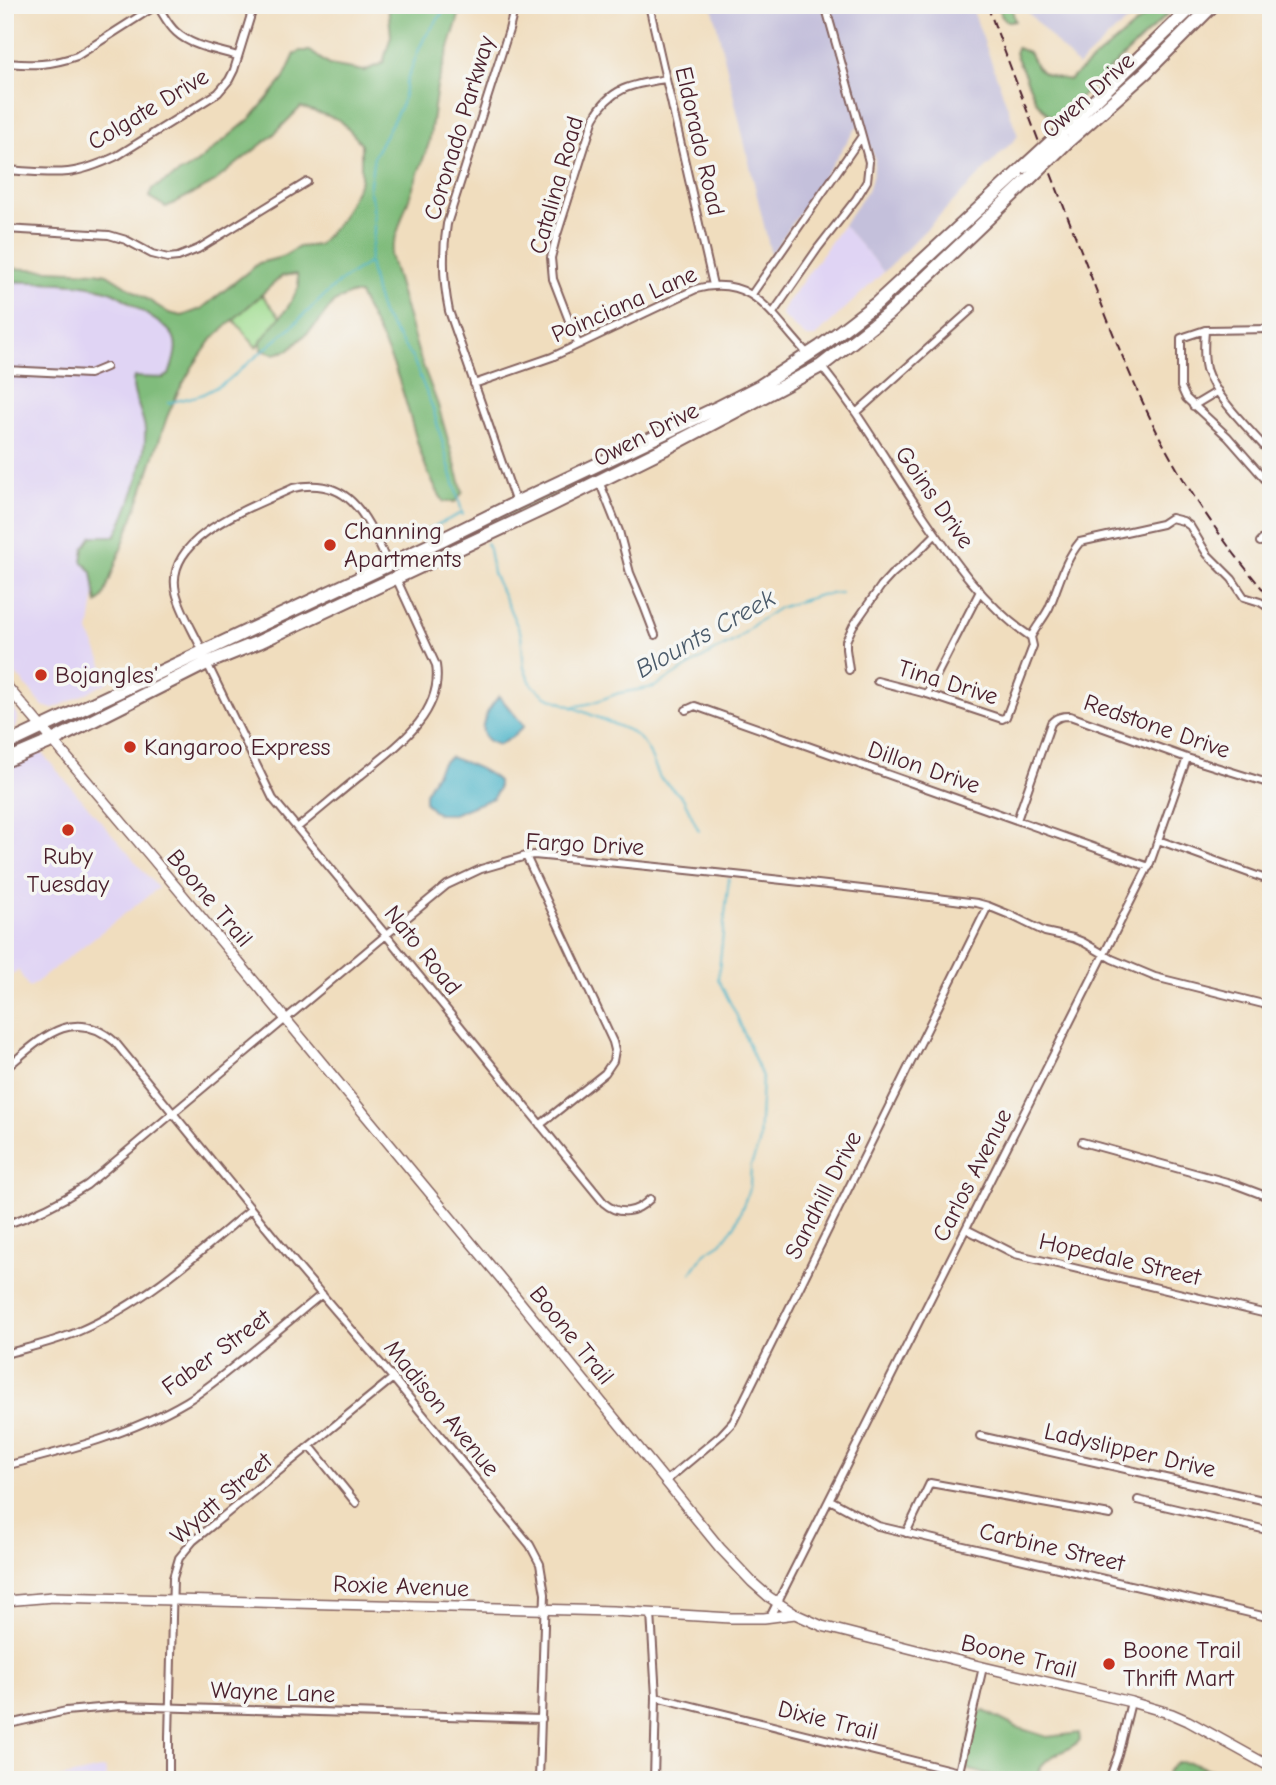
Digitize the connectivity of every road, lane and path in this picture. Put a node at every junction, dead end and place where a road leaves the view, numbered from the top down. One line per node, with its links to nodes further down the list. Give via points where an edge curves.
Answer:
1 (157, 5): 8 (street, via 182,37); 9 (street, via 65,61)
2 (254, 5): 8 (street, Colgate Drive)
3 (515, 5): 28 (street, Coronado Parkway, via 444,239 449,312)
4 (649, 5): 10 (street, Eldorado Road)
5 (825, 5): 11 (street)
6 (1194, 5): 12 (highway, Owen Drive)
7 (1213, 5): 12 (highway, Owen Drive, via 1146,72)
8 (238, 55): 13 (street, Colgate Drive, via 229,80 218,93 117,156 71,171)
9 (5, 63)
10 (666, 79): 16 (street, Eldorado Road); 23 (street, Catalina Road, via 618,91 594,118 551,258 553,279)
11 (862, 136): 17 (street); 20 (street, via 869,162 867,181)
12 (1065, 137): 18 (highway, Owen Drive, bridge, via 1024,167); 25 (highway, Owen Drive, bridge, via 1028,180 889,313)
13 (5, 170)
14 (307, 182): 15 (street, via 178,257 152,254 109,235)
15 (5, 229)
16 (713, 285): 17 (street, Poinciana Lane); 23 (street, Poinciana Lane)
17 (752, 294): 20 (street, Poinciana Lane)
18 (875, 304): 24 (highway, Owen Drive); 25 (highway, via 869,318 822,352 818,357)
19 (972, 309): 32 (street)
20 (773, 313): 24 (street, Poinciana Lane)
21 (1271, 329): 22 (street)
22 (1205, 330): 29 (street, via 1207,369); 31 (street, via 1181,338 1181,387)
23 (578, 344): 28 (street, Poinciana Lane)
24 (808, 354): 30 (highway, via 802,367 753,395); 36 (highway, Owen Drive, via 717,408)
25 (821, 366): 30 (highway, Owen Drive); 32 (street, Goins Drive)
26 (106, 367): 27 (street, via 89,374)
27 (5, 370)
28 (474, 384): 36 (street, Coronado Parkway)
29 (1218, 391): 31 (street); 33 (street)
30 (750, 404): 34 (highway, Owen Drive)
31 (1193, 406): 35 (street)
32 (856, 413): 39 (street, Goins Drive)
33 (1271, 454)
34 (598, 481): 42 (highway, Owen Drive); 46 (street)
35 (1271, 486)
36 (516, 503): 37 (highway, Owen Drive)
37 (461, 530): 41 (highway, Owen Drive); 42 (highway, via 458,537 407,562)
38 (1271, 531): 40 (street)
39 (936, 534): 43 (street, Goins Drive); 49 (street, via 881,586 853,626 846,641)
40 (1260, 542)
41 (388, 564): 44 (highway, via 383,575 344,594); 48 (highway, Owen Drive); 48 (street, Nato Road, via 362,512 349,498 325,486 293,488 209,530 191,546 175,573 175,590)
42 (396, 578): 44 (highway, Owen Drive); 61 (street, via 435,659 434,695 404,740)
43 (980, 591): 47 (street, Goins Drive); 52 (street)
44 (339, 604): 48 (highway, Owen Drive, via 259,642)
45 (1271, 609): 47 (street, via 1244,597 1190,526 1171,518 1162,524 1080,542)
46 (655, 635)
47 (1031, 637): 52 (street, Tina Drive, via 1033,646 1006,717)
48 (205, 657): 54 (highway, Owen Drive); 55 (highway, Owen Drive); 61 (street, Nato Road, via 272,799)
49 (849, 670)
50 (877, 681): 52 (street, Tina Drive)
51 (5, 684): 54 (street, Boone Trail)
52 (927, 694)
53 (686, 710): 60 (street, Dillon Drive, via 695,706)
54 (42, 728): 55 (street, Boone Trail); 56 (highway, Owen Drive)
55 (52, 741): 58 (highway, Owen Drive); 70 (street, Boone Trail)
56 (5, 745)
57 (1187, 758): 59 (street, Redstone Drive); 60 (street, Redstone Drive, via 1070,716 1060,717 1051,723); 62 (street, Carlos Avenue)
58 (5, 761)
59 (1271, 784)
60 (1017, 820): 64 (street, Dillon Drive)
61 (297, 828): 67 (street, Nato Road)
62 (1158, 840): 64 (street, Carlos Avenue); 65 (street)
63 (526, 856): 66 (street, Fargo Drive, via 865,888); 67 (street, Fargo Drive, via 481,869 447,886); 73 (street, via 615,1050 606,1073)
64 (1149, 867): 68 (street, Carlos Avenue)
65 (1271, 881)
66 (988, 906): 68 (street, Fargo Drive); 87 (street, Sandhill Drive, via 733,1422)
67 (386, 934): 70 (street, Fargo Drive); 73 (street, Nato Road)
68 (1104, 954): 69 (street, Fargo Drive, via 1155,977); 79 (street, Carlos Avenue)
69 (1271, 1006)
70 (286, 1020): 72 (street, Fargo Drive); 87 (street, Boone Trail)
71 (5, 1069): 72 (street, Madison Avenue, via 54,1031 91,1027 115,1042)
72 (173, 1113): 77 (street, Madison Avenue); 78 (street, Fargo Drive, via 66,1199)
73 (540, 1125): 76 (street, Nato Road, via 608,1207 627,1212)
74 (1082, 1142): 75 (street)
75 (1271, 1198)
76 (650, 1199)
77 (251, 1209): 80 (street, Madison Avenue); 82 (street, via 127,1307 53,1342)
78 (5, 1224)
79 (966, 1229): 81 (street, Hopedale Street, via 1015,1254); 88 (street, Carlos Avenue)
80 (322, 1294): 83 (street, Madison Avenue); 86 (street, Faber Street, via 205,1389 169,1411 95,1442)
81 (1271, 1315)
82 (5, 1353)
83 (393, 1378): 85 (street, Wyatt Street); 98 (street, Madison Avenue, via 533,1550 543,1579)
84 (981, 1436): 90 (street, Ladyslipper Drive)
85 (310, 1446): 91 (street); 95 (street, Wyatt Street, via 188,1547 176,1565)
86 (5, 1466)
87 (666, 1481): 97 (street, Boone Trail, via 737,1567)
88 (830, 1500): 94 (street, Carbine Street, via 878,1526); 97 (street, Carlos Avenue)
89 (1138, 1500): 93 (street)
90 (1271, 1502)
91 (356, 1503)
92 (1110, 1516): 94 (street, via 930,1483)
93 (1271, 1531)
94 (906, 1532): 102 (street, Carbine Street)
95 (172, 1599): 96 (street, Roxie Avenue); 98 (street, Roxie Avenue); 106 (street, Wyatt Street)
96 (5, 1601)
97 (778, 1603): 100 (street, Boone Trail); 101 (street, Carlos Avenue)
98 (545, 1611): 99 (street, Roxie Avenue); 107 (street, Madison Avenue)
99 (651, 1613): 101 (street, Roxie Avenue); 104 (street)
100 (794, 1614): 101 (street, Roxie Avenue); 103 (street, Boone Trail, via 822,1626)
101 (770, 1618)
102 (1271, 1618)
103 (983, 1667): 105 (street, Boone Trail); 110 (street)
104 (656, 1697): 110 (street, Dixie Trail); 113 (street)
105 (1131, 1702): 109 (street, Boone Trail, via 1188,1721); 115 (street)
106 (169, 1708): 107 (street, Wayne Lane); 108 (street, Wayne Lane, via 95,1708); 111 (street, Wyatt Street)
107 (542, 1719): 112 (street, Madison Avenue)
108 (5, 1725)
109 (1271, 1767)
110 (959, 1772): 114 (street, Dixie Trail)
111 (169, 1780)
112 (539, 1780)
113 (654, 1780)
114 (991, 1780)
115 (1109, 1780)

